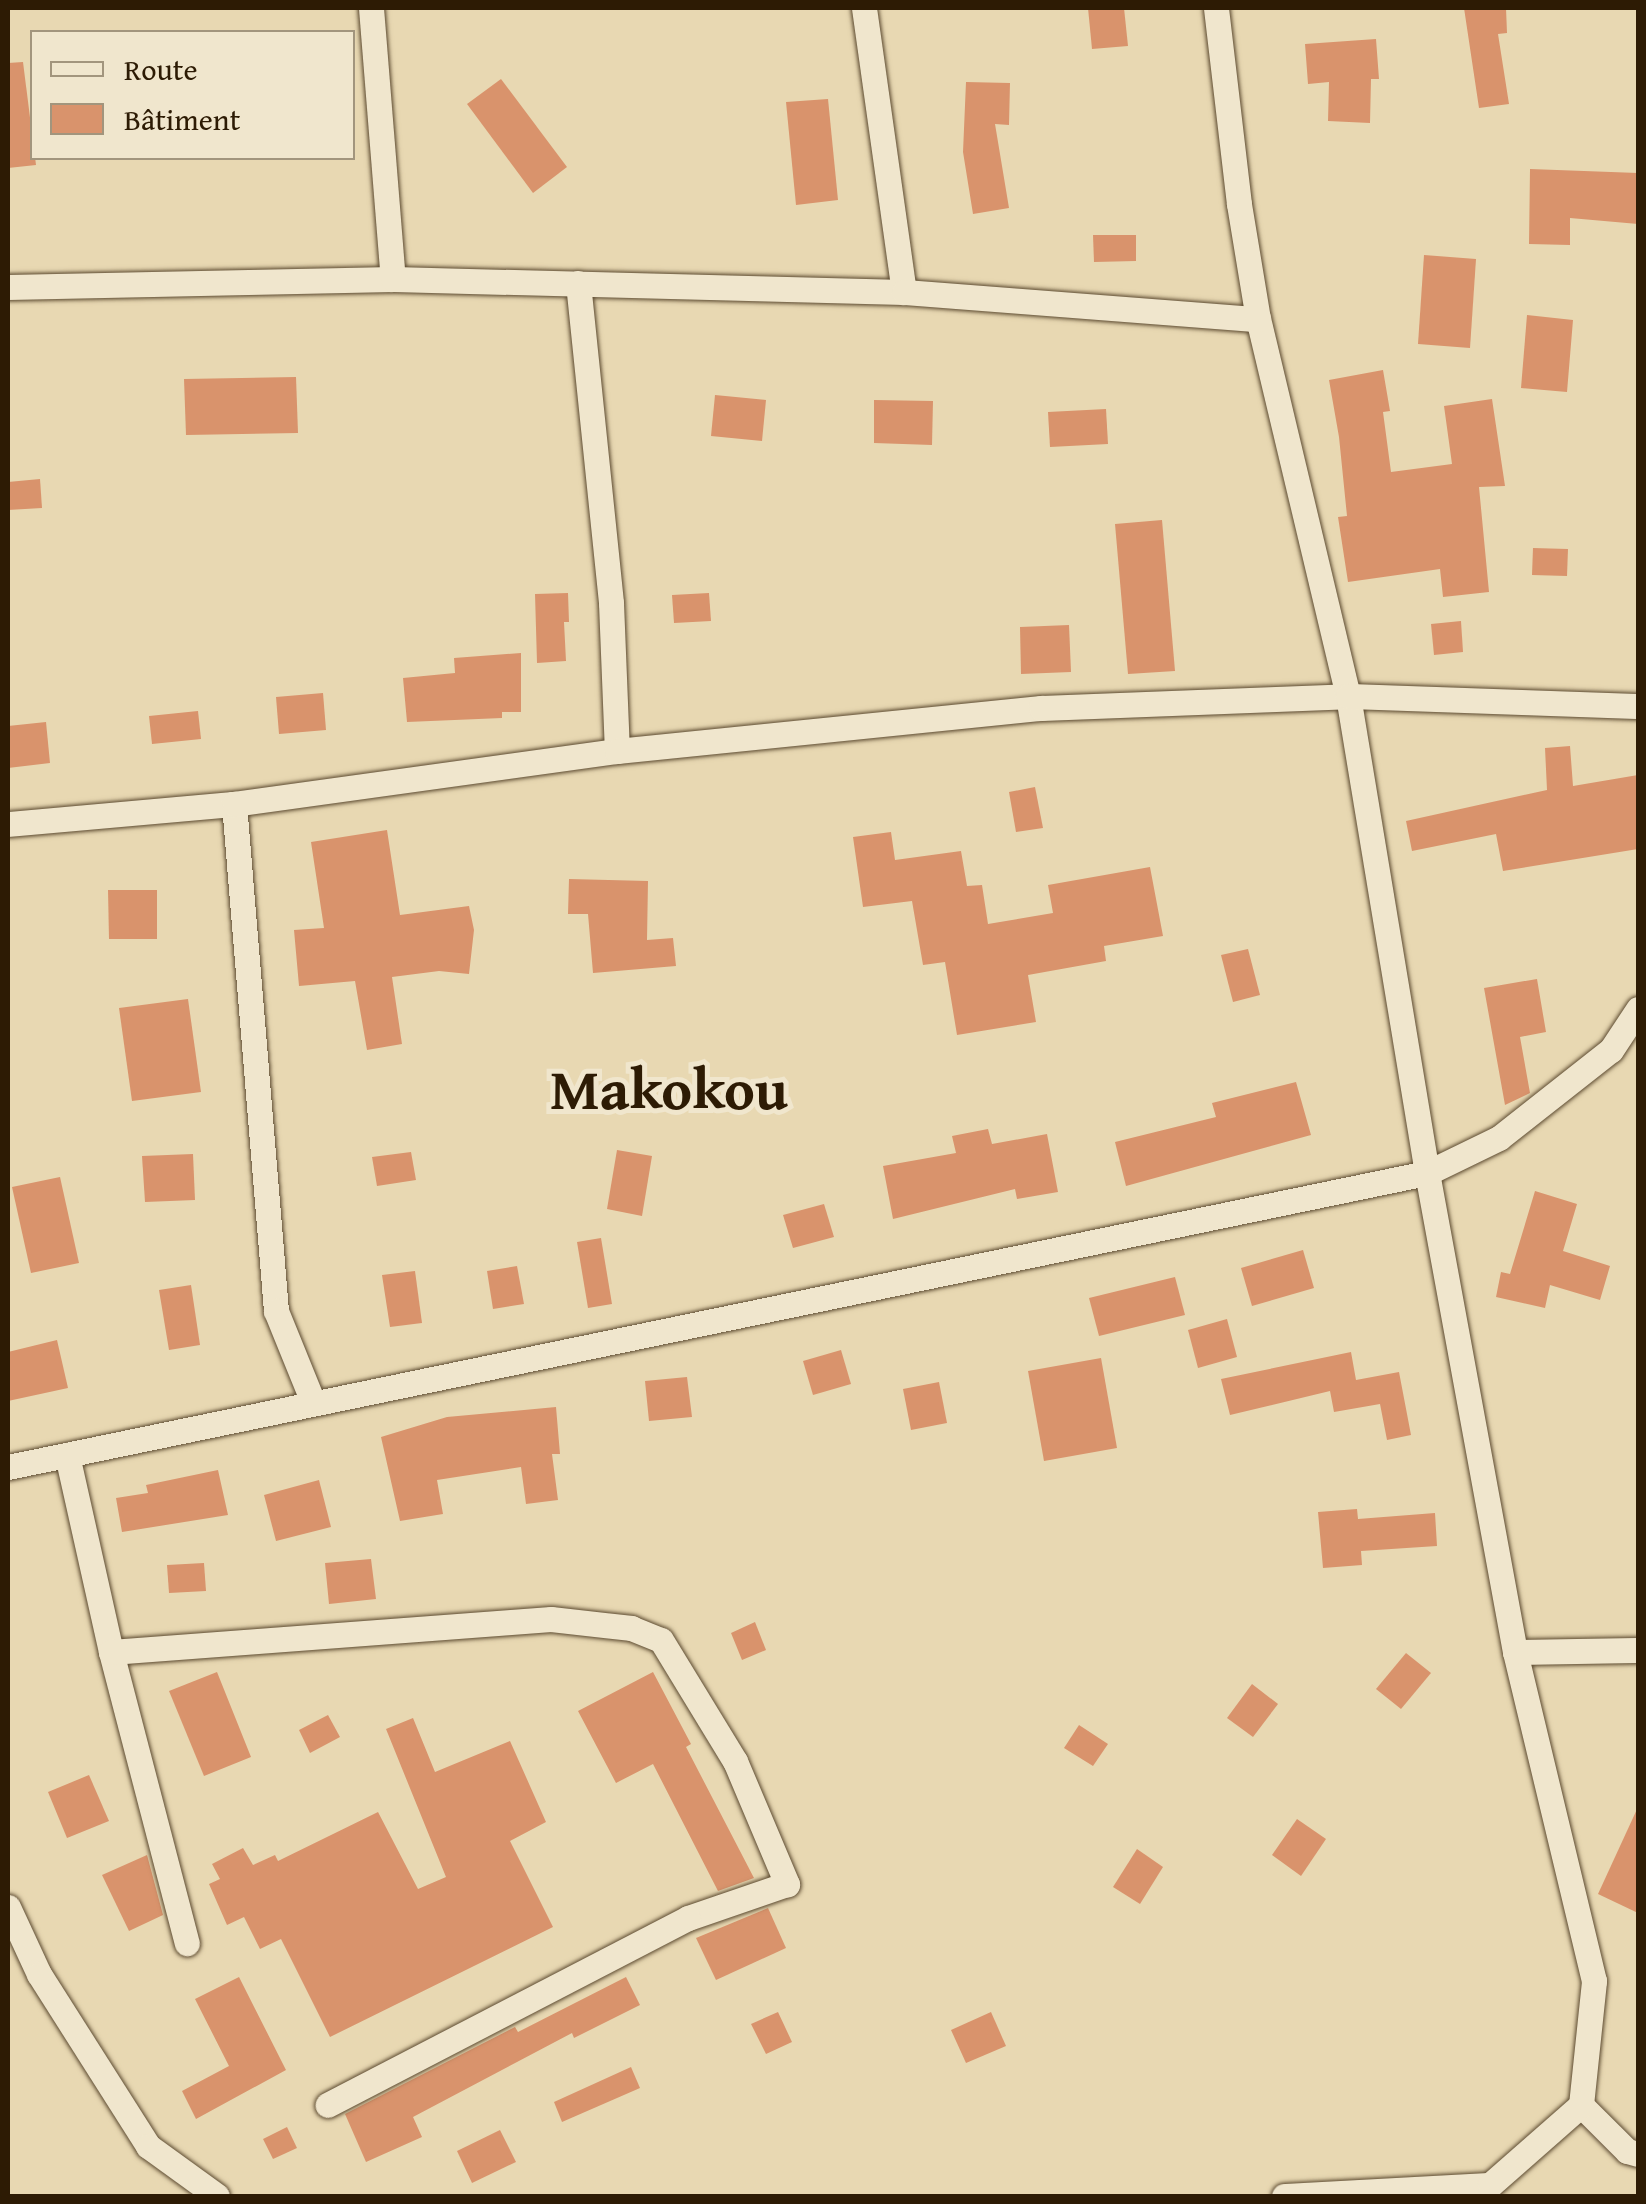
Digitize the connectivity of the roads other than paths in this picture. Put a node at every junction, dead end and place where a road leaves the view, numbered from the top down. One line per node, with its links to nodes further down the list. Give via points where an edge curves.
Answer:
1 (371, 8): 4 (street)
2 (864, 8): 7 (street)
3 (1216, 8): 8 (street)
4 (393, 278): 5 (street); 6 (street)
5 (578, 283): 7 (street); 11 (street, via 611,603)
6 (8, 287)
7 (904, 292): 8 (street)
8 (1258, 319): 9 (street)
9 (1348, 696): 10 (street); 11 (street, via 1042,708); 15 (street)
10 (1638, 706)
11 (617, 752): 12 (street)
12 (234, 804): 13 (street); 16 (street, via 276,1310)
13 (8, 824)
14 (1638, 1009): 15 (street, via 1611,1050 1499,1138)
15 (1427, 1173): 16 (street); 21 (street)
16 (312, 1402): 17 (street)
17 (67, 1454): 18 (street); 20 (street)
18 (8, 1467)
19 (1638, 1650): 21 (street)
20 (111, 1652): 23 (street); 24 (street, via 550,1619 632,1628 661,1640 735,1762 787,1884 688,1918)
21 (1515, 1652): 25 (street, via 1594,1980)
22 (8, 1907): 27 (street, via 39,1974 148,2146)
23 (187, 1943)
24 (328, 2104)
25 (1581, 2104): 26 (street); 28 (street, via 1490,2185)
26 (1638, 2154)
27 (217, 2196)
28 (1284, 2196)

